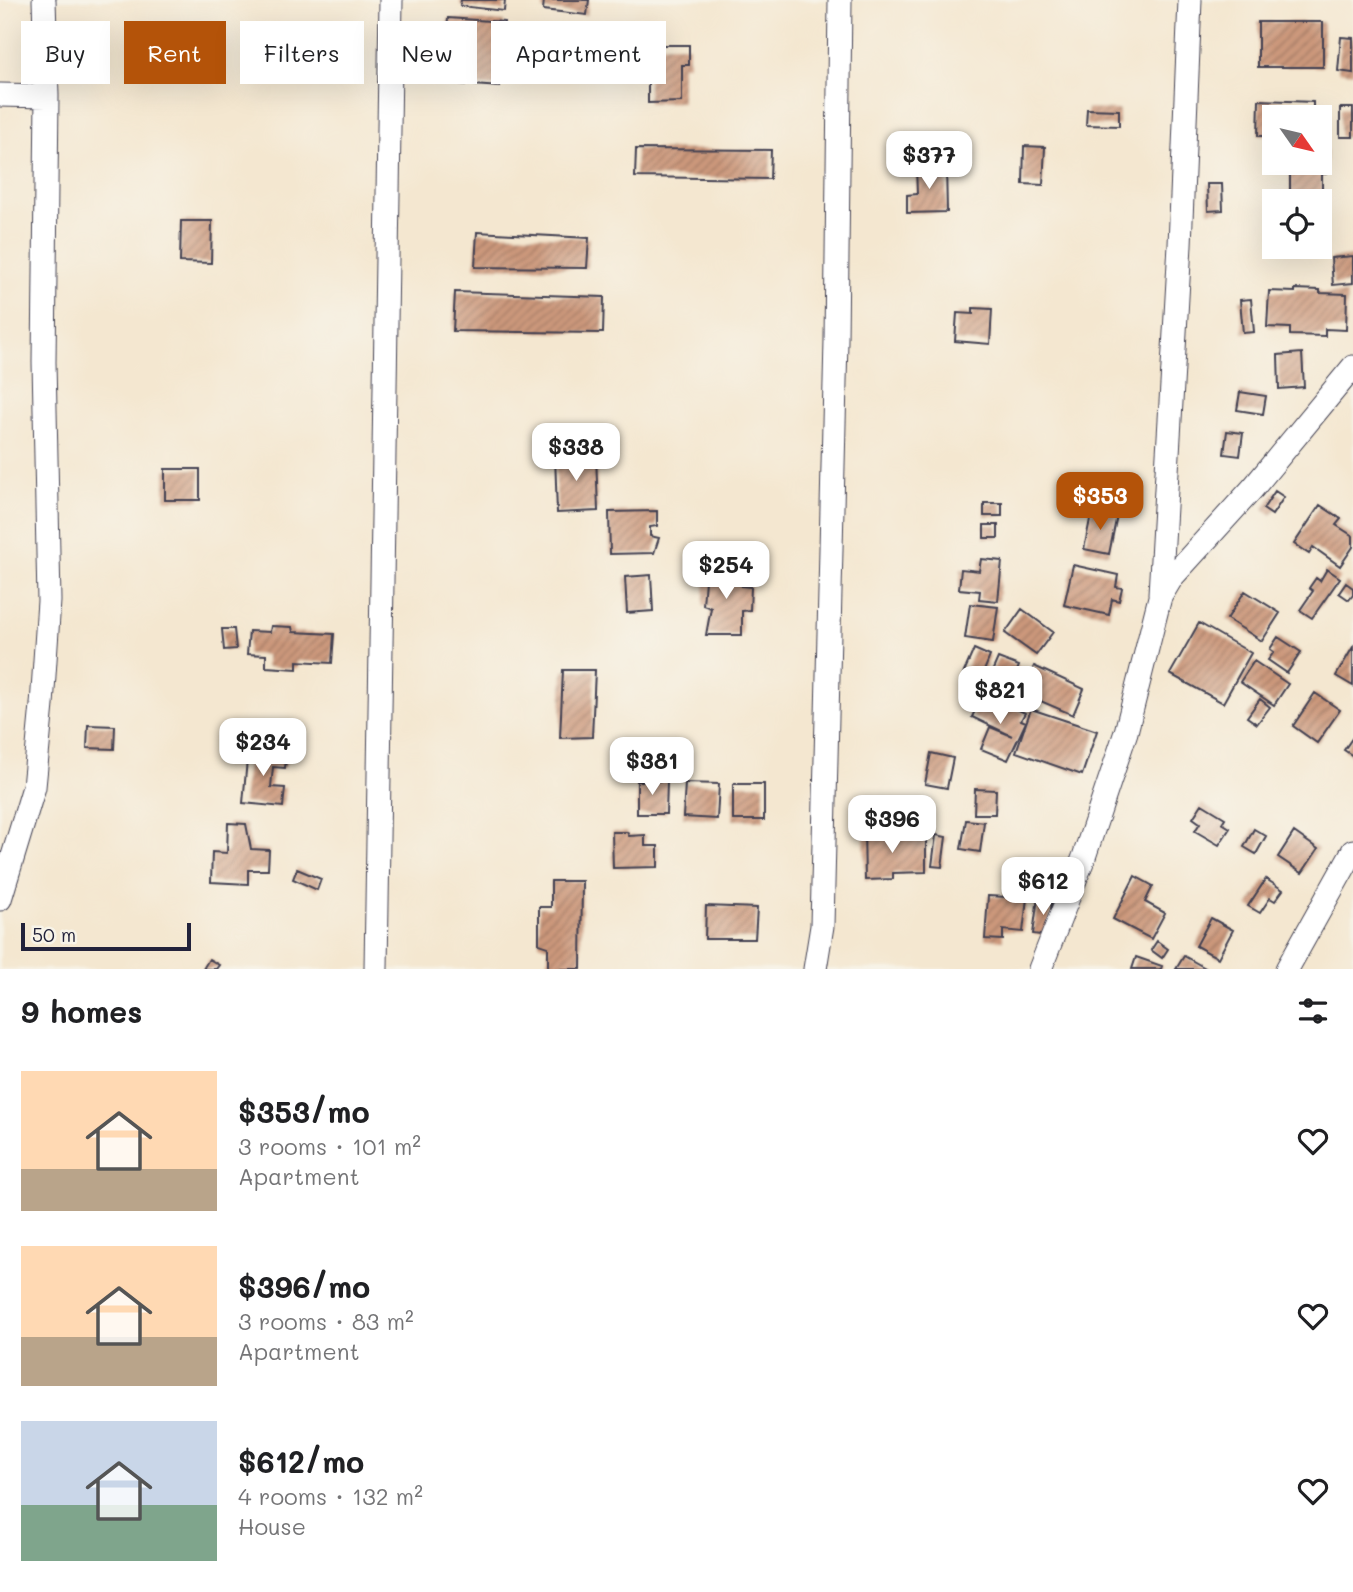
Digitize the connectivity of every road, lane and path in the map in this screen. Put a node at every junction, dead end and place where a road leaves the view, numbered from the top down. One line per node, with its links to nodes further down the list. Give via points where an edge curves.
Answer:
1 (44, 0): 6 (street)
2 (391, 0): 11 (street)
3 (840, 0): 12 (street, via 821,926)
4 (1190, 0): 8 (street)
5 (0, 95): 6 (street)
6 (47, 96): 10 (street, via 44,362 49,601 34,787)
7 (1353, 367): 8 (street, via 1172,577)
8 (1160, 597): 13 (street, via 1126,732)
9 (1353, 851): 14 (street)
10 (0, 899)
11 (376, 969)
12 (815, 969)
13 (1040, 969)
14 (1287, 969)

